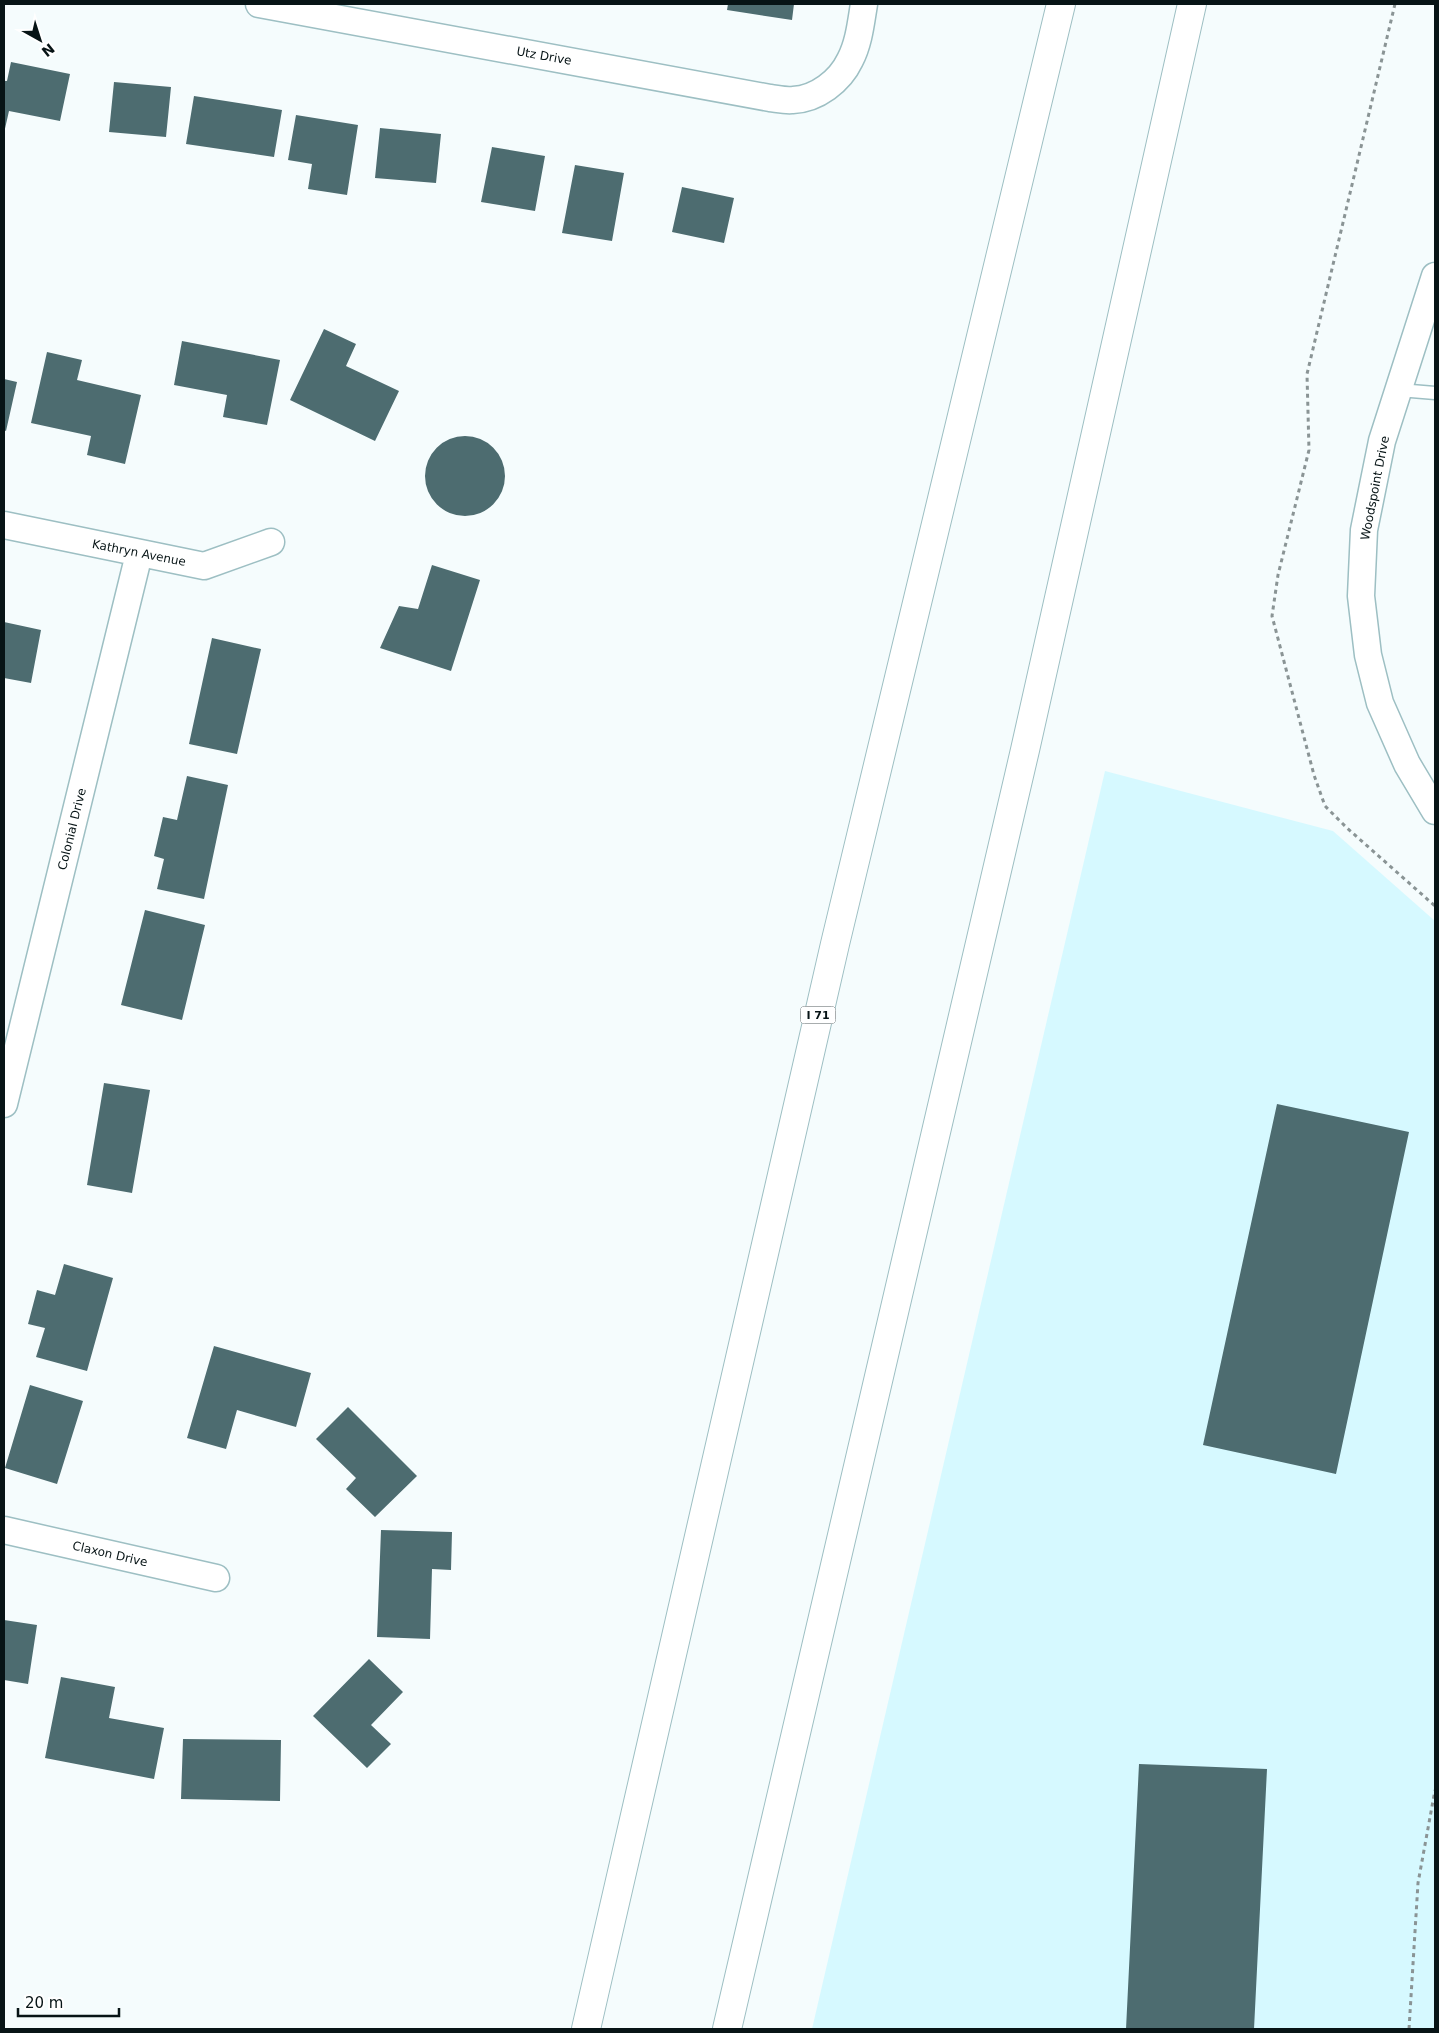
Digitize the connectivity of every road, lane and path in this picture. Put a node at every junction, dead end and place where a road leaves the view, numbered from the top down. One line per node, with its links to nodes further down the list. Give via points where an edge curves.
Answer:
1 (259, 4): 2 (street, Utz Drive, via 793,100 809,98 827,88 840,75 851,59)
2 (864, 4)
3 (1061, 4): 19 (highway, I 71, via 835,944)
4 (1192, 4): 20 (highway, via 1025,750)
5 (1395, 4): 13 (path, via 1307,374 1309,450 1278,575 1272,616 1325,806)
6 (1435, 276): 7 (street, Woodspoint Drive)
7 (1399, 390): 8 (lane); 12 (street, Woodspoint Drive, via 1382,441 1364,530 1361,596 1368,655 1380,703 1407,764)
8 (1435, 393)
9 (4, 525): 11 (street, Kathryn Avenue)
10 (271, 542): 11 (street, Kathryn Avenue, via 204,566)
11 (139, 554): 14 (street, Colonial Drive)
12 (1435, 811)
13 (1435, 906)
14 (13, 1030): 15 (street, Colonial Drive)
15 (4, 1104)
16 (4, 1530): 17 (street, Claxon Drive)
17 (216, 1578)
18 (1435, 1790): 21 (path, via 1418,1883)
19 (586, 2029)
20 (727, 2029)
21 (1409, 2029)

